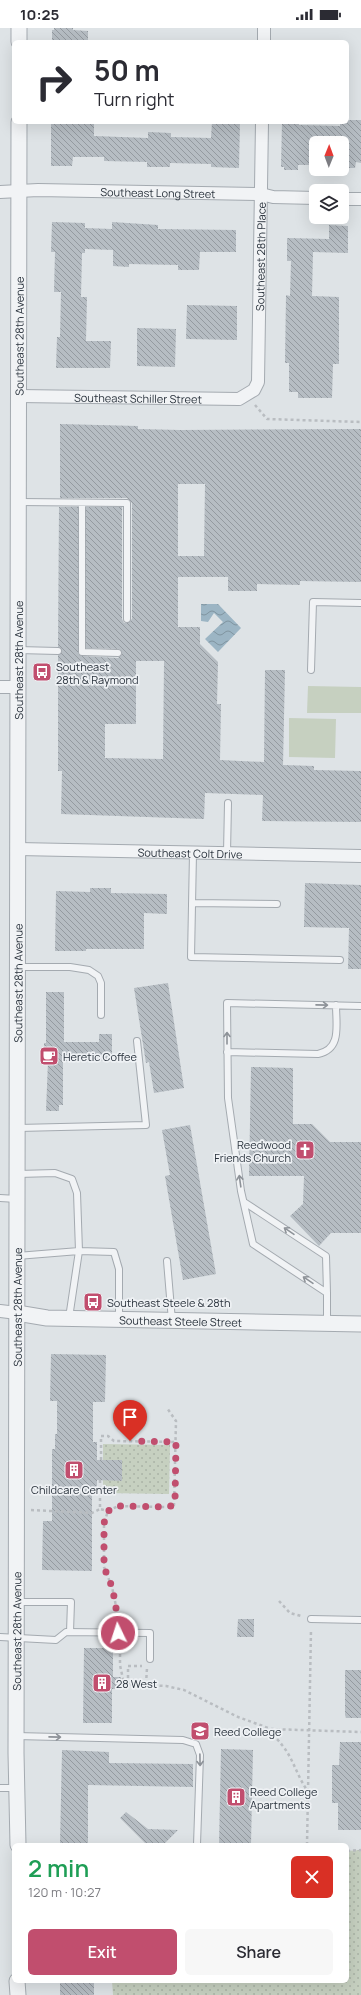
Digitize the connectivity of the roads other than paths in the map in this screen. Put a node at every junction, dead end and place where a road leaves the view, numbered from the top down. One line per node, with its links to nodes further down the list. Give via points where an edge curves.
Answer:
1 (19, 28): 3 (street)
2 (264, 28): 4 (street)
3 (19, 40)
4 (264, 40)
5 (19, 124): 8 (street, Southeast 28th Avenue)
6 (262, 124): 9 (street, Southeast 28th Place)
7 (0, 192): 8 (street, Southeast Long Street)
8 (19, 192): 9 (street, Southeast Long Street, via 38,190); 14 (street, Southeast 28th Avenue)
9 (261, 194): 10 (street, Southeast Long Street); 13 (street, Southeast 28th Place, via 258,382)
10 (309, 198)
11 (349, 198): 12 (street)
12 (361, 199)
13 (250, 393): 14 (street, Southeast Schiller Street, via 239,399)
14 (19, 396): 15 (street, Southeast 28th Avenue)
15 (17, 502): 16 (lane); 19 (street, Southeast 28th Avenue)
16 (82, 503): 18 (lane, via 127,503); 21 (lane, via 82,652)
17 (361, 603): 22 (lane, via 313,602)
18 (126, 619)
19 (18, 650): 20 (lane); 24 (street, Southeast 28th Avenue)
20 (58, 651)
21 (118, 653)
22 (311, 670)
23 (0, 687): 24 (street)
24 (17, 687): 26 (street, Southeast 28th Avenue)
25 (228, 803): 28 (lane)
26 (18, 849): 27 (street, Southeast Colt Drive); 33 (street, Southeast 28th Avenue)
27 (193, 853): 28 (street, Southeast Colt Drive); 30 (lane)
28 (227, 853): 29 (street, Southeast Colt Drive)
29 (361, 856)
30 (192, 903): 31 (lane); 32 (lane, via 191,957)
31 (277, 904)
32 (340, 960)
33 (18, 967): 36 (lane, via 70,967 89,970 98,976 101,983); 39 (street, Southeast 28th Avenue)
34 (336, 1005): 35 (lane); 38 (lane, via 335,1042 326,1052); 38 (lane, one-way to 34, via 227,1003)
35 (361, 1006)
36 (101, 1015)
37 (137, 1041): 39 (lane, via 146,1124)
38 (227, 1052): 43 (lane, one-way to 38, via 228,1098)
39 (18, 1128): 40 (street, Southeast 28th Avenue)
40 (18, 1174): 42 (street, Southeast 28th Avenue); 44 (lane, via 54,1173 72,1179 77,1194)
41 (0, 1198): 42 (lane)
42 (18, 1199): 45 (street, Southeast 28th Avenue)
43 (244, 1202): 47 (lane, one-way to 43, via 253,1244); 47 (lane, one-way to 43, via 326,1256)
44 (79, 1251): 45 (lane); 50 (lane); 51 (lane, via 114,1252 120,1270)
45 (17, 1256): 49 (street, Southeast 28th Avenue)
46 (168, 1261): 52 (lane)
47 (327, 1292): 53 (lane)
48 (0, 1311): 49 (street, Southeast Steele Street)
49 (17, 1313): 50 (street, Southeast Steele Street, via 48,1318); 55 (street, Southeast 28th Avenue)
50 (69, 1318): 51 (street, Southeast Steele Street)
51 (119, 1319): 52 (street, Southeast Steele Street)
52 (172, 1321): 53 (street, Southeast Steele Street)
53 (327, 1323): 54 (street, Southeast Steele Street)
54 (361, 1324)
55 (17, 1602): 58 (lane, via 70,1602); 60 (street, Southeast 28th Avenue)
56 (311, 1619): 57 (lane)
57 (361, 1620)
58 (70, 1632): 60 (lane, via 56,1640); 61 (lane, via 150,1633)
59 (0, 1637): 60 (lane)
60 (16, 1638): 62 (street, Southeast 28th Avenue)
61 (150, 1659)
62 (16, 1736): 64 (street, Southeast 28th Avenue); 66 (lane, one-way to 66, via 183,1740 196,1744 200,1755)
63 (0, 1788): 64 (lane)
64 (17, 1788): 65 (street, Southeast 28th Avenue)
65 (18, 1843)
66 (197, 1843)
67 (18, 1983): 68 (street)
68 (18, 1995)

